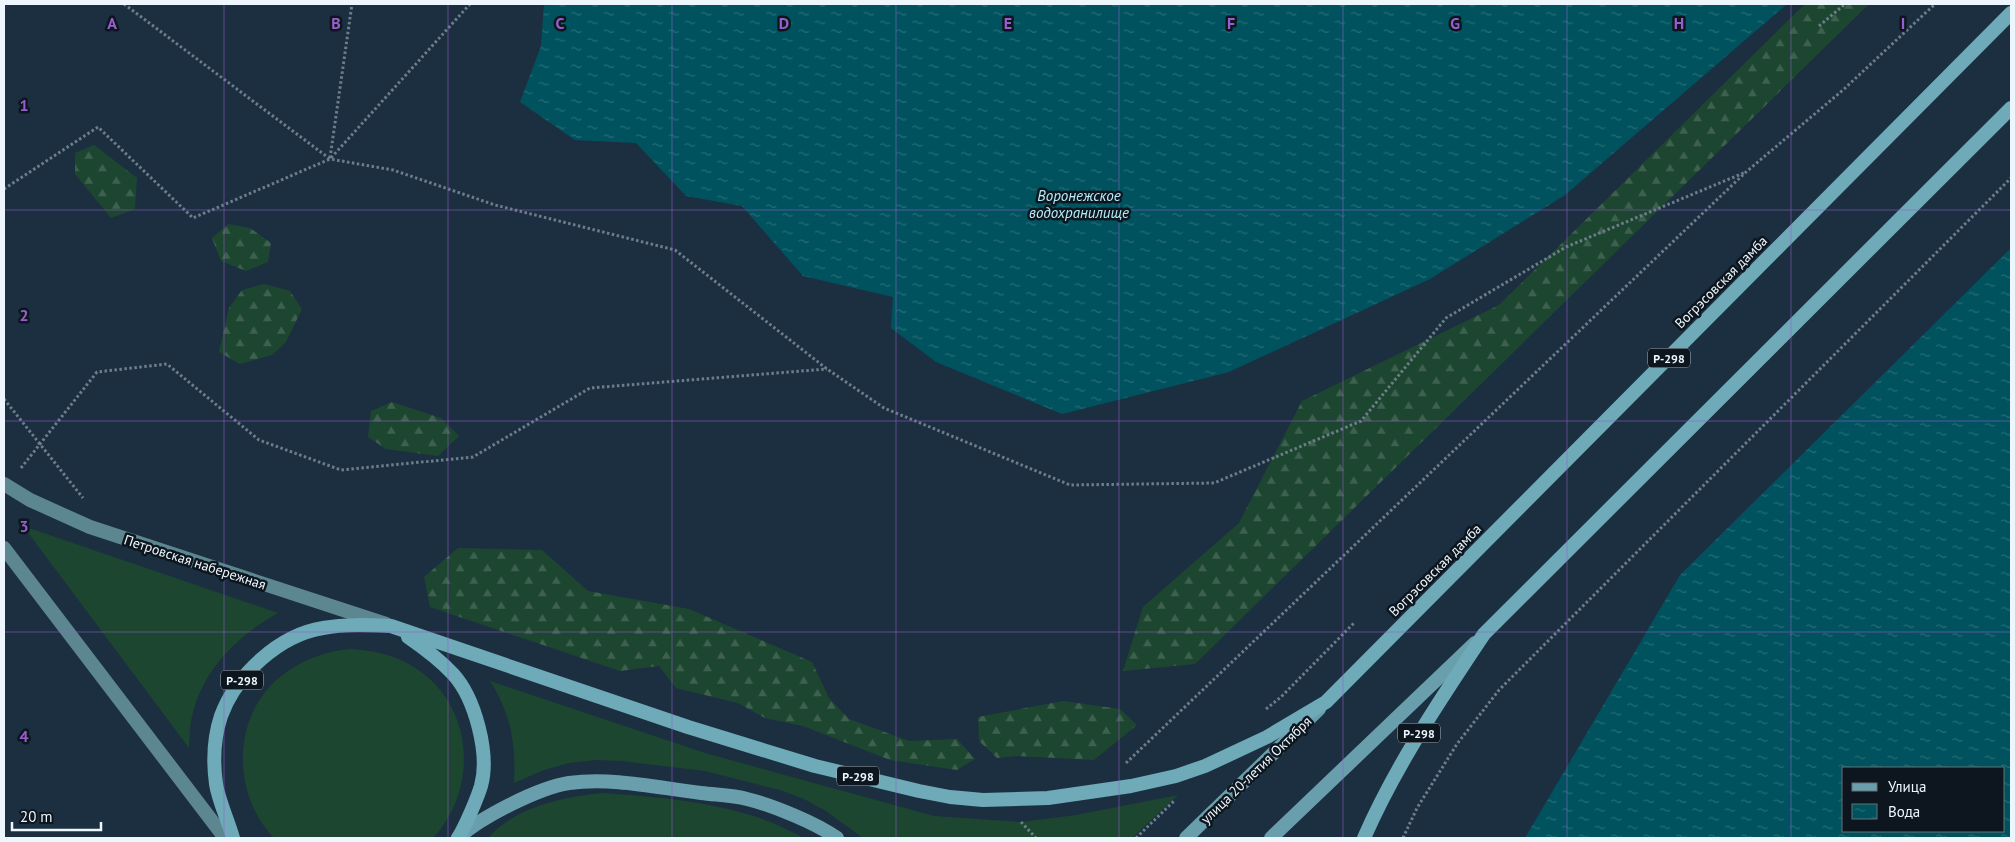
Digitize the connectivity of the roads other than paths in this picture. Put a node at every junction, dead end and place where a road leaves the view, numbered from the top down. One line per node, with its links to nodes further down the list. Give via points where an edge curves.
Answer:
1 (2011, 13): 7 (highway, Вогрэсовская дамба / Р-298)
2 (2011, 108): 6 (highway, Р-298)
3 (6, 485): 5 (main road, Петровская набережная, via 30,500 90,527)
4 (4, 548): 8 (main road)
5 (391, 626): 7 (highway, Р-298, via 688,727 806,763 950,798 974,800 1048,798 1176,776 1267,737); 9 (highway, Р-298, via 321,628 289,640 260,659 237,685 221,716 214,751 216,785); 10 (highway, via 425,648 454,675 474,708 483,746 481,785)
6 (1484, 634): 13 (main road); 14 (highway, Р-298, via 1428,717 1379,804)
7 (1326, 702): 12 (main road, улица 20-летия Октября)
8 (225, 838)
9 (232, 838)
10 (458, 838): 11 (main road, via 516,802 542,791 589,781 746,798)
11 (837, 838)
12 (1186, 838)
13 (1272, 838)
14 (1364, 838)

